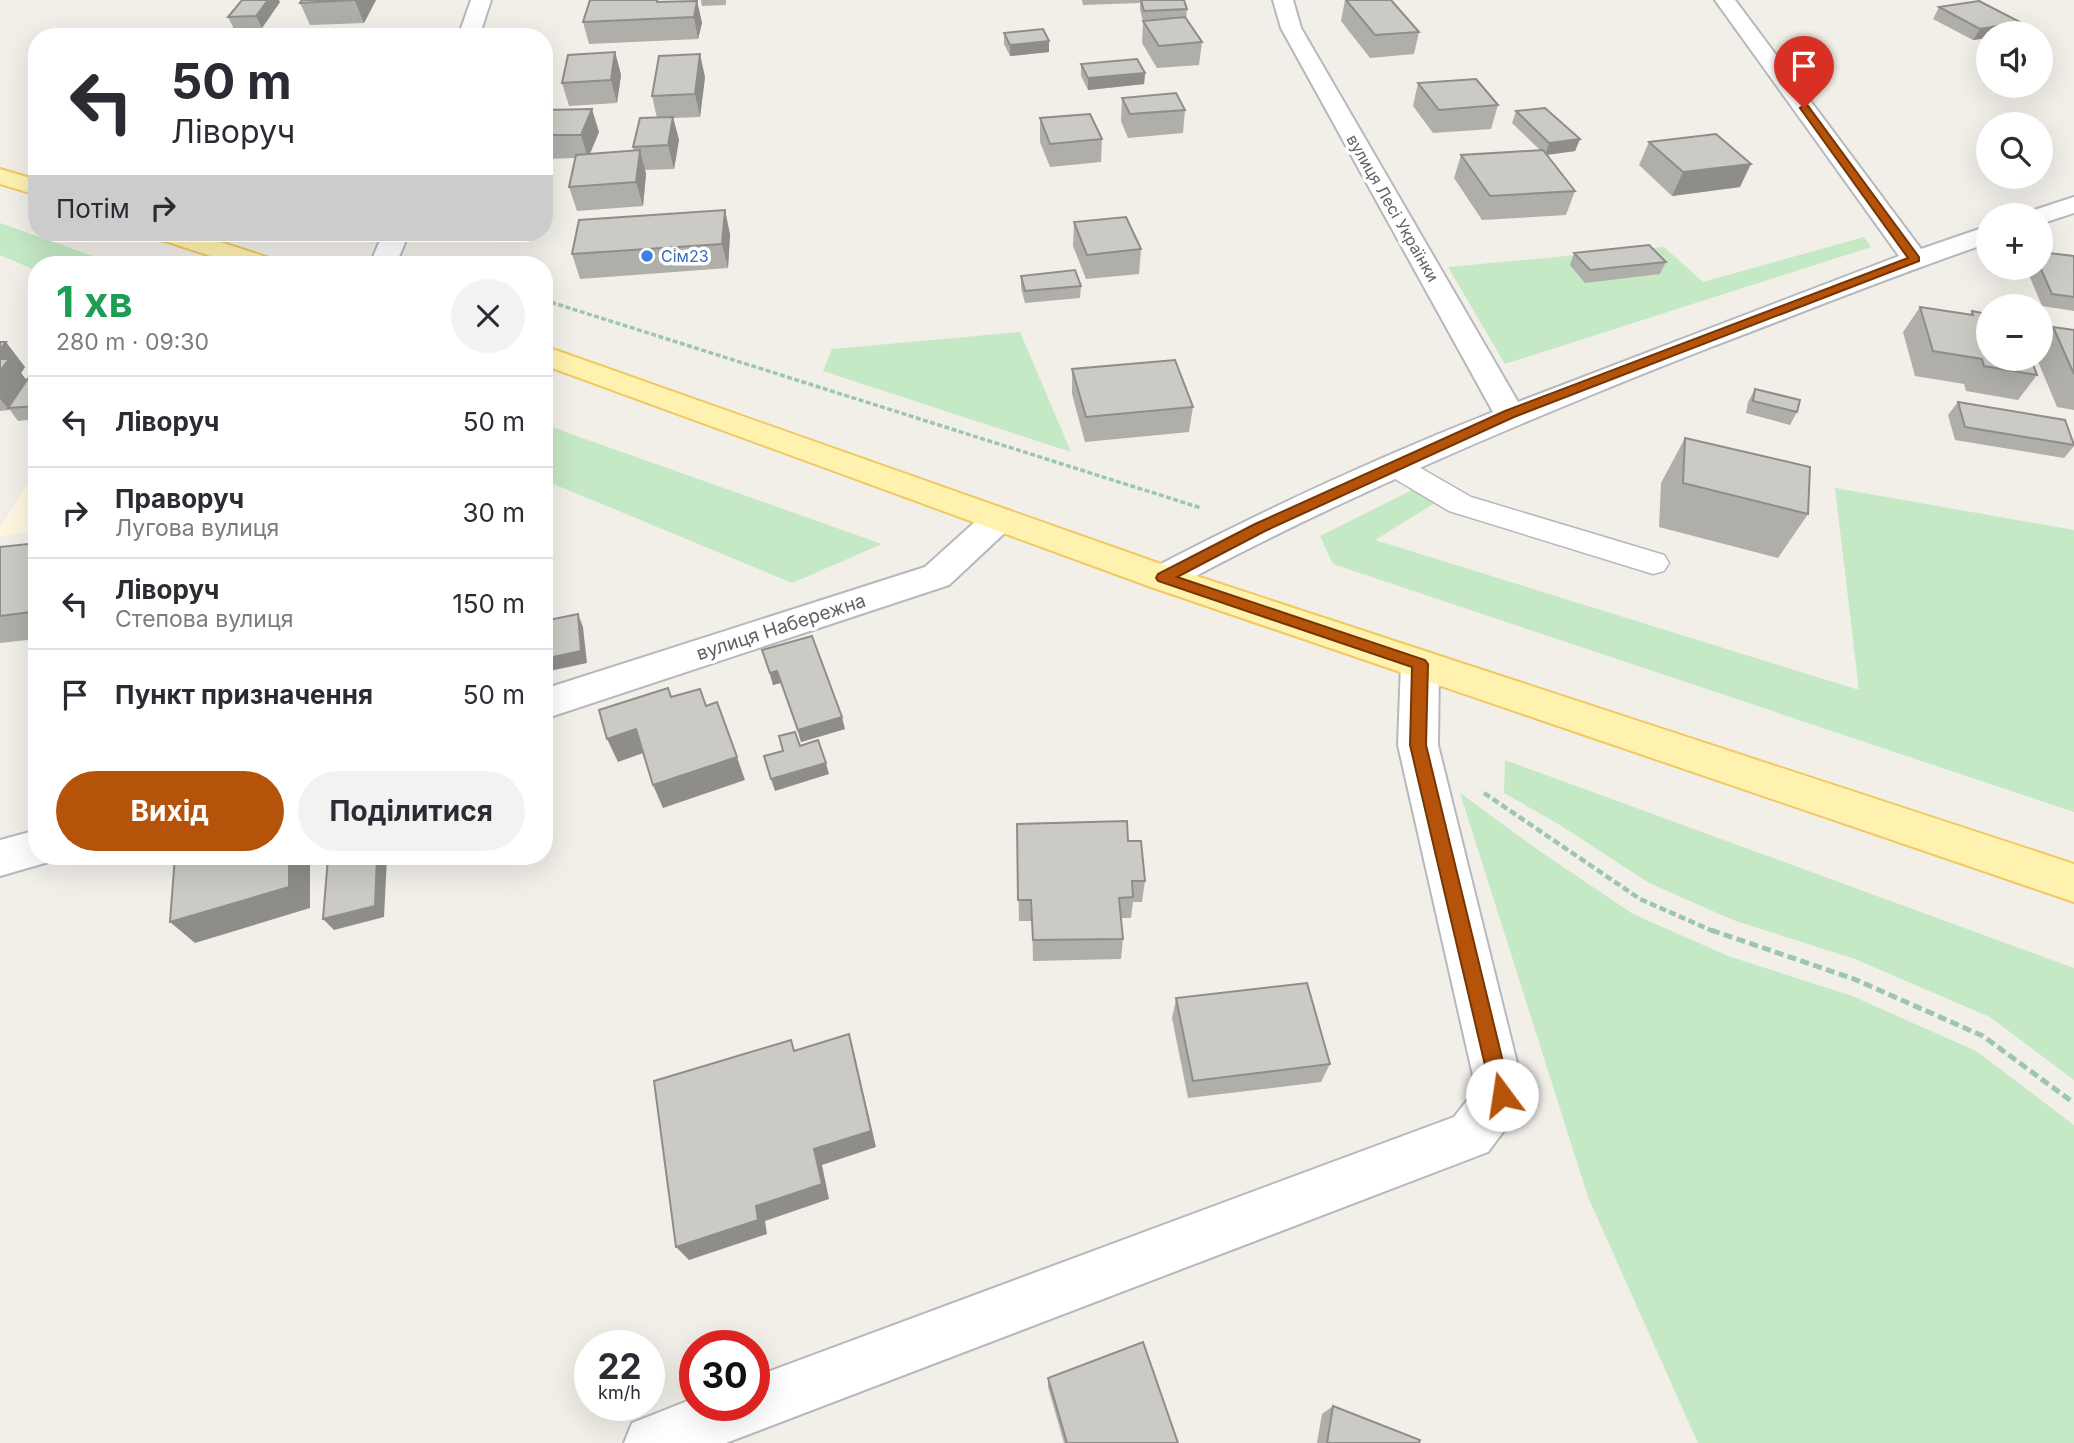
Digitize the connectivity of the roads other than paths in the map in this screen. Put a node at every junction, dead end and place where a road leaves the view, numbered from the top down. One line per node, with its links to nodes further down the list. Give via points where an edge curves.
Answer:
1 (481, 0): 4 (street)
2 (1283, 0): 14 (street, вулиця Лесі Українки, via 1291,28)
3 (1725, 0): 12 (street)
4 (471, 28)
5 (0, 176): 6 (main road)
6 (28, 185)
7 (2074, 205): 8 (street)
8 (2053, 212)
9 (1976, 238): 12 (street)
10 (195, 242): 11 (main road)
11 (236, 256)
12 (1915, 259): 14 (street)
13 (553, 358): 16 (main road)
14 (1510, 414): 15 (street)
15 (1395, 466): 17 (lane, via 1460,504); 18 (street, via 1260,527)
16 (999, 519): 18 (main road); 20 (street, вулиця Набережна, via 937,576)
17 (1653, 563)
18 (1163, 578): 19 (main road)
19 (1420, 664): 23 (main road); 24 (street, via 1418,745 1502,1095 1471,1135)
20 (553, 701)
21 (28, 850): 22 (street)
22 (0, 858)
23 (2074, 883)
24 (770, 1399)
25 (710, 1421): 26 (street)
26 (652, 1443)

